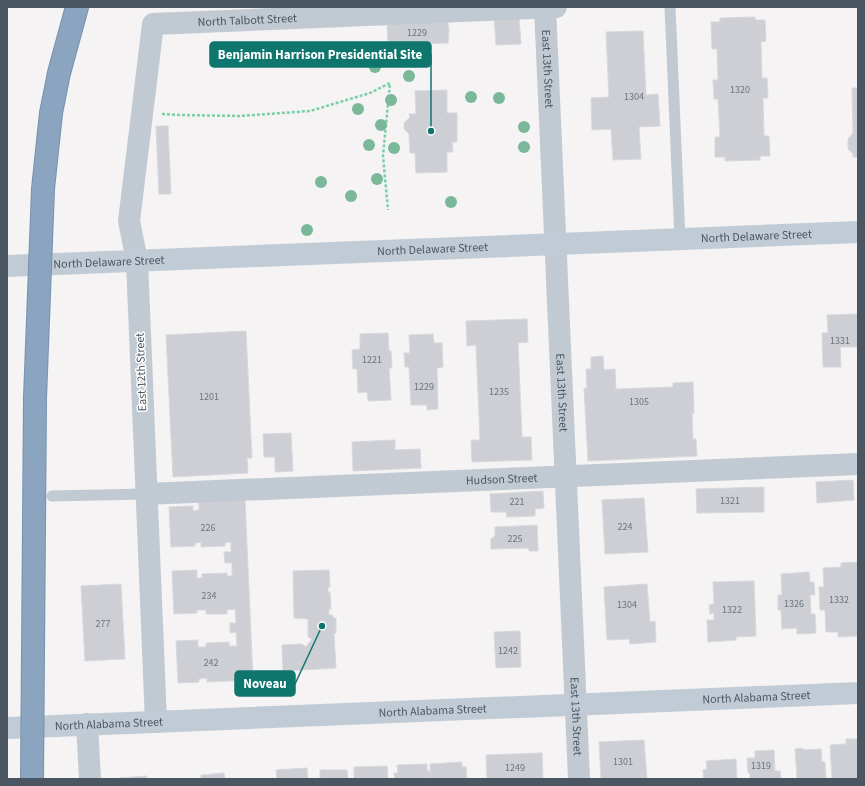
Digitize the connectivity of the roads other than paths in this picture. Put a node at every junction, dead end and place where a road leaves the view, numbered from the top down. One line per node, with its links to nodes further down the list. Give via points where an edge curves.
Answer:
1 (77, 7): 20 (highway, bridge, via 51,113 43,189 35,390)
2 (545, 7): 3 (street, North Talbott Street); 5 (street, North Talbott Street); 8 (street, East 13th Street)
3 (556, 7)
4 (670, 7): 7 (lane)
5 (153, 24): 9 (street, East 12th Street, via 129,220)
6 (858, 232): 7 (main road, North Delaware Street)
7 (680, 240): 8 (main road, North Delaware Street)
8 (556, 245): 9 (main road, North Delaware Street); 12 (street, East 13th Street)
9 (137, 261): 10 (main road, North Delaware Street); 13 (street, East 12th Street)
10 (7, 266)
11 (858, 464): 12 (street, Hudson Street)
12 (566, 476): 13 (street, Hudson Street); 16 (street, East 13th Street)
13 (146, 494): 14 (lane); 17 (street, East 12th Street)
14 (52, 496)
15 (858, 693): 16 (main road, North Alabama Street)
16 (576, 705): 17 (main road, North Alabama Street); 22 (street, East 13th Street)
17 (156, 722): 18 (main road, North Alabama Street)
18 (87, 724): 19 (main road, North Alabama Street); 21 (street)
19 (7, 728)
20 (32, 779)
21 (90, 779)
22 (579, 779)

